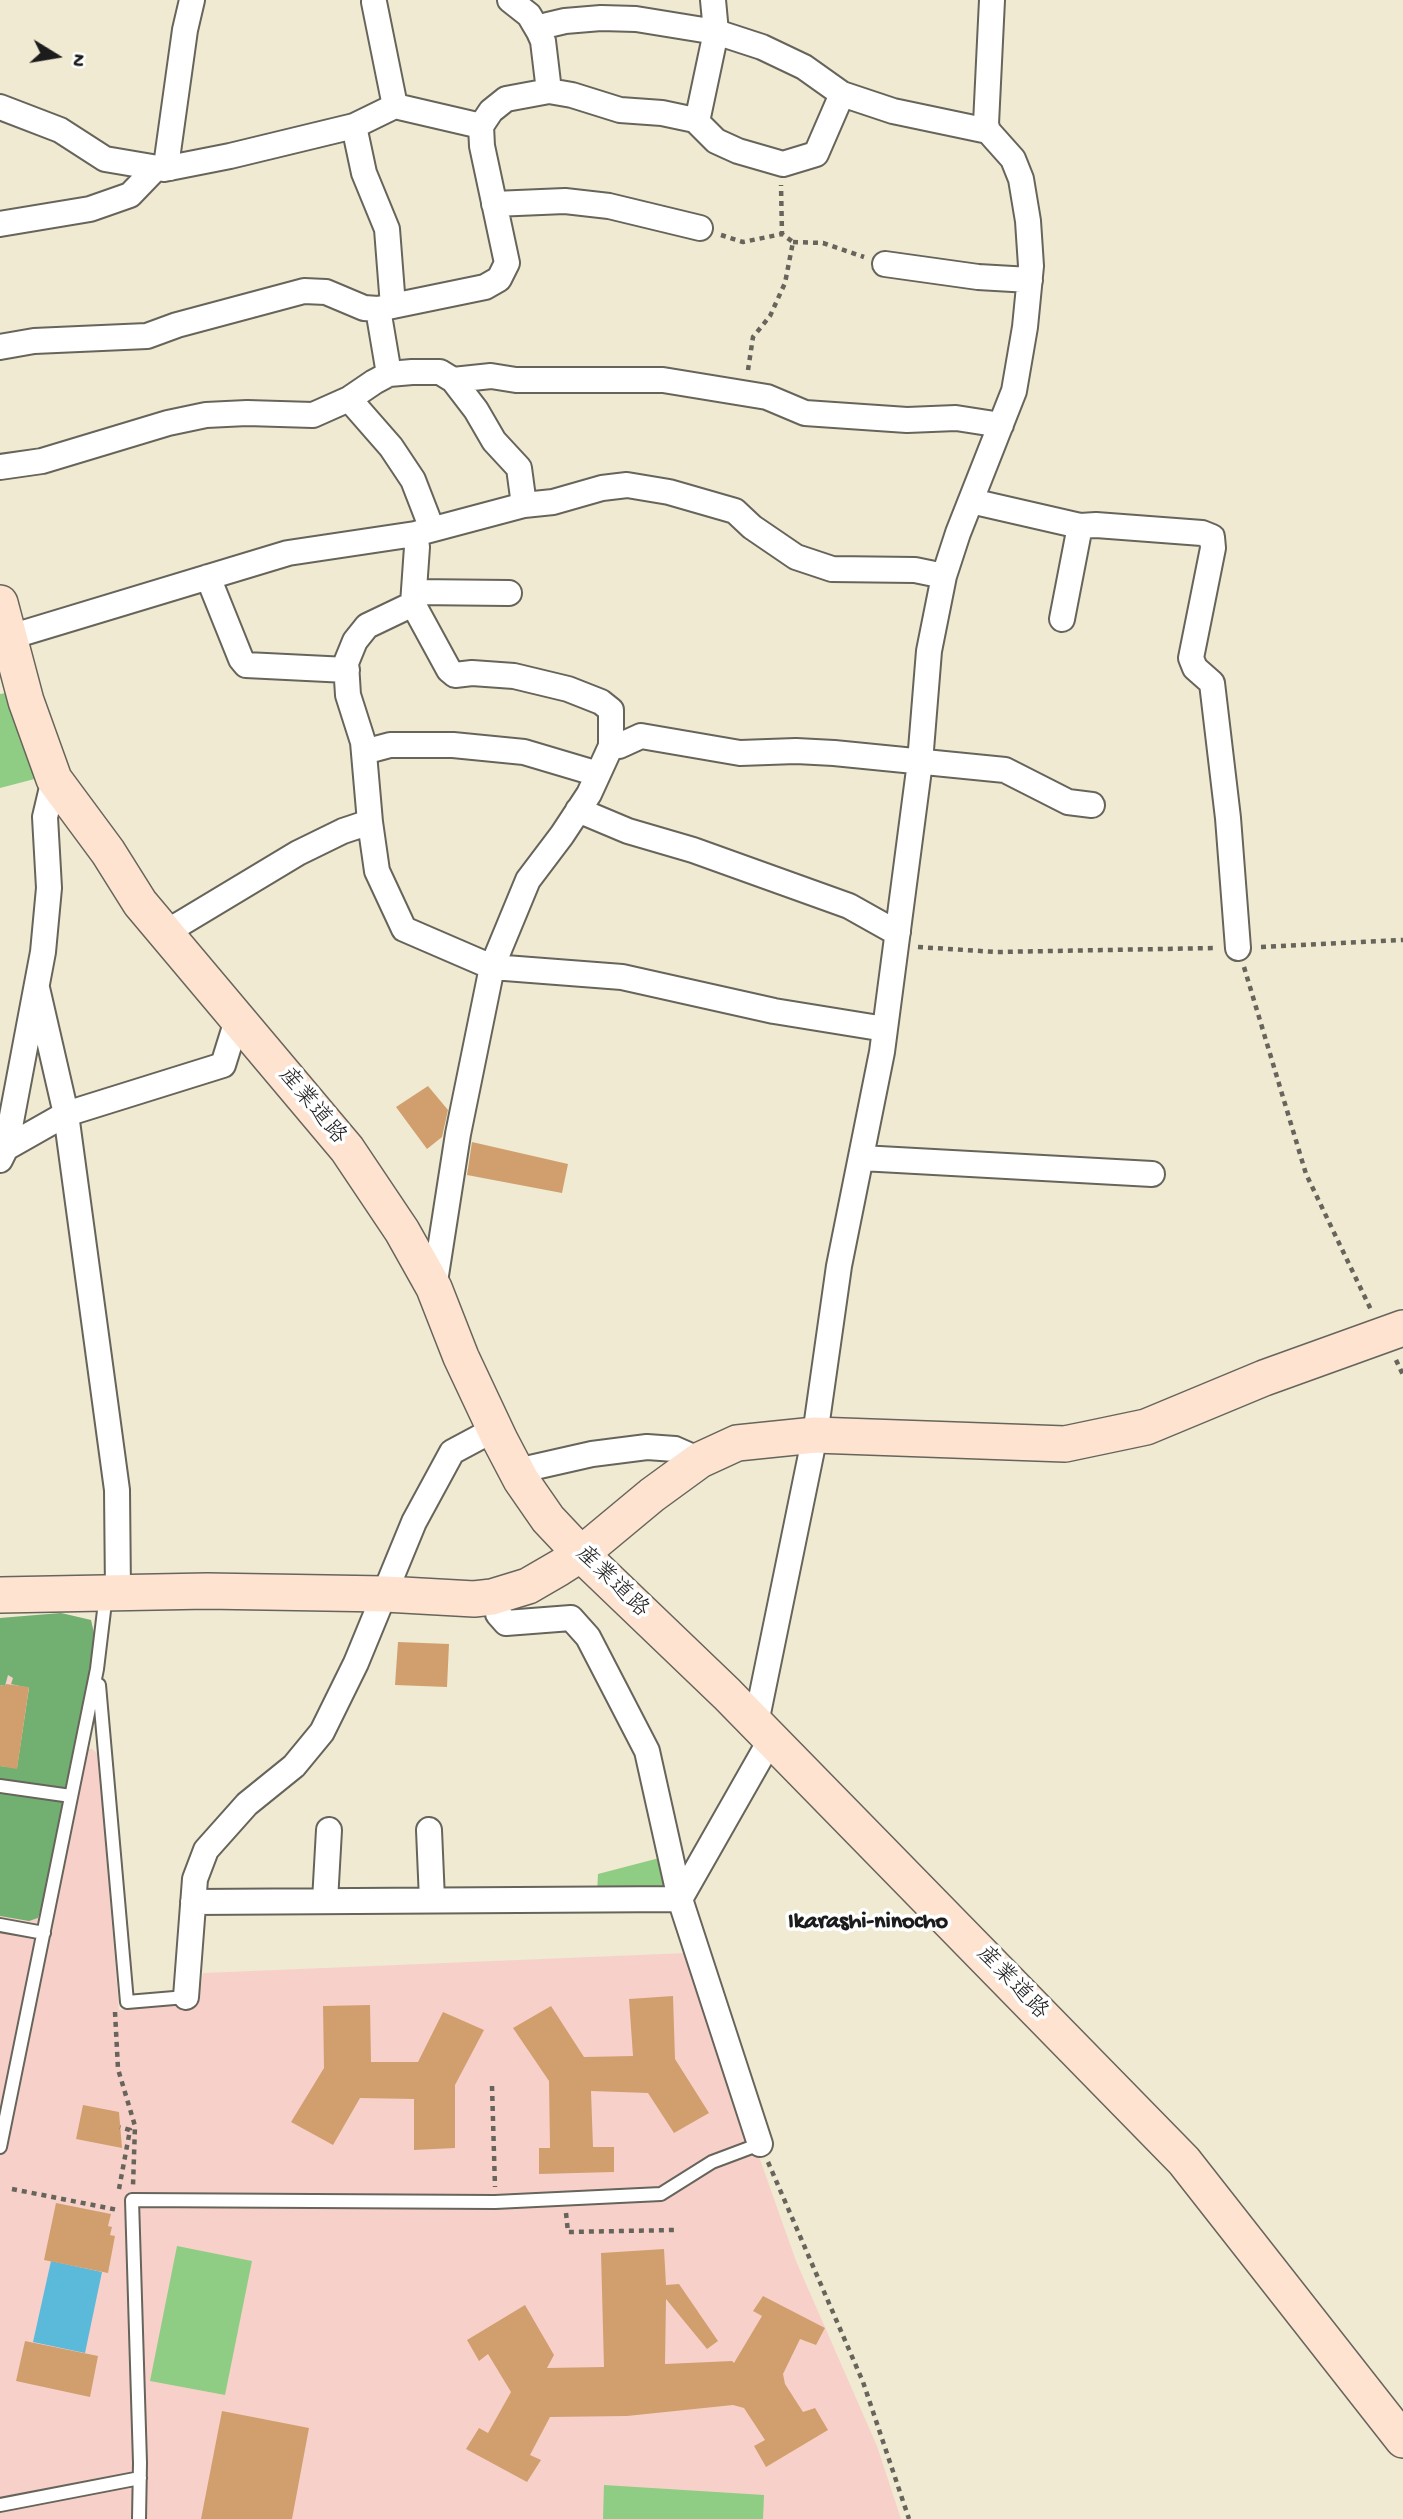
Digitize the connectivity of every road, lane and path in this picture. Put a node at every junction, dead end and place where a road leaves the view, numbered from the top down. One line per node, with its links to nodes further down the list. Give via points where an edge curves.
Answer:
1 (192, 0): 17 (street)
2 (510, 0): 6 (street)
3 (713, 0): 7 (street)
4 (992, 0): 15 (street)
5 (374, 2): 10 (street)
6 (539, 32): 7 (street, via 565,20 601,18); 8 (street)
7 (716, 32): 9 (street, via 804,67); 12 (street)
8 (549, 91): 12 (street, via 620,110); 14 (street, via 506,99)
9 (842, 94): 15 (street, via 893,111); 16 (street, via 816,153)
10 (395, 106): 13 (street); 14 (street)
11 (0, 107): 17 (street, via 61,130 106,159)
12 (695, 120): 16 (street, via 716,141)
13 (354, 126): 17 (street); 25 (street, via 364,173 387,229)
14 (481, 126): 18 (street)
15 (988, 131): 24 (street, via 1013,159 1021,180)
16 (783, 163): 21 (path)
17 (163, 168): 19 (street, via 120,199 90,209)
18 (494, 204): 20 (street, via 565,201 609,206); 25 (street, via 507,263 499,279 485,287)
19 (0, 224)
20 (700, 228): 21 (path, via 743,242)
21 (782, 234): 22 (path)
22 (793, 242): 23 (path, via 823,243); 29 (path, via 785,283 770,316 753,337)
23 (885, 264): 24 (street)
24 (1030, 280): 31 (street, via 1014,391)
25 (385, 308): 26 (street, via 364,308 326,292 304,291 146,336); 27 (street)
26 (0, 347)
27 (389, 374): 28 (street, via 440,372); 30 (street)
28 (453, 380): 29 (street, via 491,376 663,380); 34 (street, via 494,441 519,468)
29 (744, 394): 31 (street, via 767,397 805,412 906,420 956,418)
30 (349, 399): 32 (street, via 313,415 247,413 180,420 42,461); 36 (street, via 413,480 424,504)
31 (1001, 425): 33 (street)
32 (0, 467)
33 (971, 501): 35 (street); 37 (street)
34 (524, 505): 36 (street); 37 (street, via 627,485 669,492 735,512 796,557 832,569 915,570)
35 (1080, 526): 42 (street); 56 (street, via 1212,537 1191,658 1195,668 1212,682)
36 (424, 531): 38 (street, via 288,553); 40 (street, via 417,547)
37 (944, 576): 47 (street, via 929,651)
38 (208, 578): 43 (street); 44 (street, via 246,665)
39 (509, 593): 40 (street)
40 (413, 598): 44 (street, via 367,626 355,641); 45 (street, via 455,675 514,676 601,702 611,709)
41 (0, 603): 43 (street, 産業道路)
42 (1062, 619)
43 (4, 639): 49 (street, 産業道路)
44 (347, 670): 46 (street, via 348,695)
45 (611, 746): 47 (street, via 641,736 740,754 796,751); 48 (street)
46 (364, 752): 48 (street, via 390,745 453,745 524,752); 52 (street)
47 (920, 762): 50 (street, via 1005,770 1068,802); 54 (street)
48 (598, 775): 51 (street)
49 (54, 779): 53 (street, 産業道路); 58 (street, via 46,817 49,888)
50 (1092, 805)
51 (578, 810): 54 (street, via 849,906 890,929); 57 (street, via 527,880)
52 (370, 822): 53 (street, via 298,853); 57 (street, via 377,871 404,929)
53 (165, 933): 59 (street, 産業道路)
54 (897, 938): 56 (path, via 996,953); 60 (street)
55 (1403, 940): 56 (path)
56 (1238, 948): 66 (path, via 1306,1174)
57 (492, 967): 60 (street, via 622,977 774,1011); 65 (street, via 458,1134)
58 (37, 988): 61 (street); 62 (street)
59 (237, 1020): 61 (street, via 223,1065); 65 (street, 産業道路, via 347,1149)
60 (885, 1029): 63 (street)
61 (66, 1114): 62 (street); 72 (street, via 117,1490)
62 (2, 1152)
63 (861, 1158): 64 (street); 68 (street, via 839,1266)
64 (1152, 1174)
65 (434, 1288): 67 (street, 産業道路)
66 (1393, 1332): 68 (street, via 1146,1427 1065,1444)
67 (495, 1429): 70 (street, 産業道路); 73 (street, via 453,1452 414,1522)
68 (816, 1435): 69 (street, via 737,1443); 77 (street)
69 (700, 1460): 70 (street, via 675,1449 647,1447); 71 (street)
70 (517, 1471): 71 (street, 産業道路, via 548,1519)
71 (581, 1554): 75 (street, via 527,1586); 77 (street, 産業道路)
72 (112, 1592): 73 (street); 74 (street); 76 (lane)
73 (385, 1594): 75 (street, via 474,1600); 85 (street, via 322,1732 294,1766 247,1804 206,1850 195,1879)
74 (0, 1595)
75 (499, 1596): 82 (street, via 498,1614 506,1623 571,1618 588,1637 647,1752)
76 (97, 1669): 79 (lane); 88 (lane, via 127,2002)
77 (764, 1731): 82 (street); 100 (street, 産業道路, via 1184,2161)
78 (0, 1786): 79 (lane)
79 (71, 1796): 87 (lane)
80 (329, 1830): 84 (street)
81 (429, 1830): 83 (street)
82 (680, 1899): 83 (street); 91 (street)
83 (432, 1900): 84 (street)
84 (325, 1901): 85 (street)
85 (193, 1902): 88 (street)
86 (0, 1925): 87 (lane)
87 (44, 1933): 92 (lane)
88 (186, 1997)
89 (492, 2086): 95 (path)
90 (120, 2127): 96 (path, via 130,2130)
91 (760, 2144): 94 (lane, via 712,2162 662,2194); 104 (path, via 863,2382)
92 (0, 2147)
93 (12, 2189): 96 (path)
94 (565, 2198): 95 (lane); 99 (path, via 568,2232)
95 (495, 2202): 97 (lane, via 132,2200)
96 (115, 2209): 97 (path); 98 (path)
97 (133, 2213): 101 (lane)
98 (114, 2220)
99 (675, 2230)
100 (1403, 2440)
101 (141, 2478): 102 (lane); 103 (lane)
102 (0, 2505)
103 (139, 2519)
104 (909, 2519)

